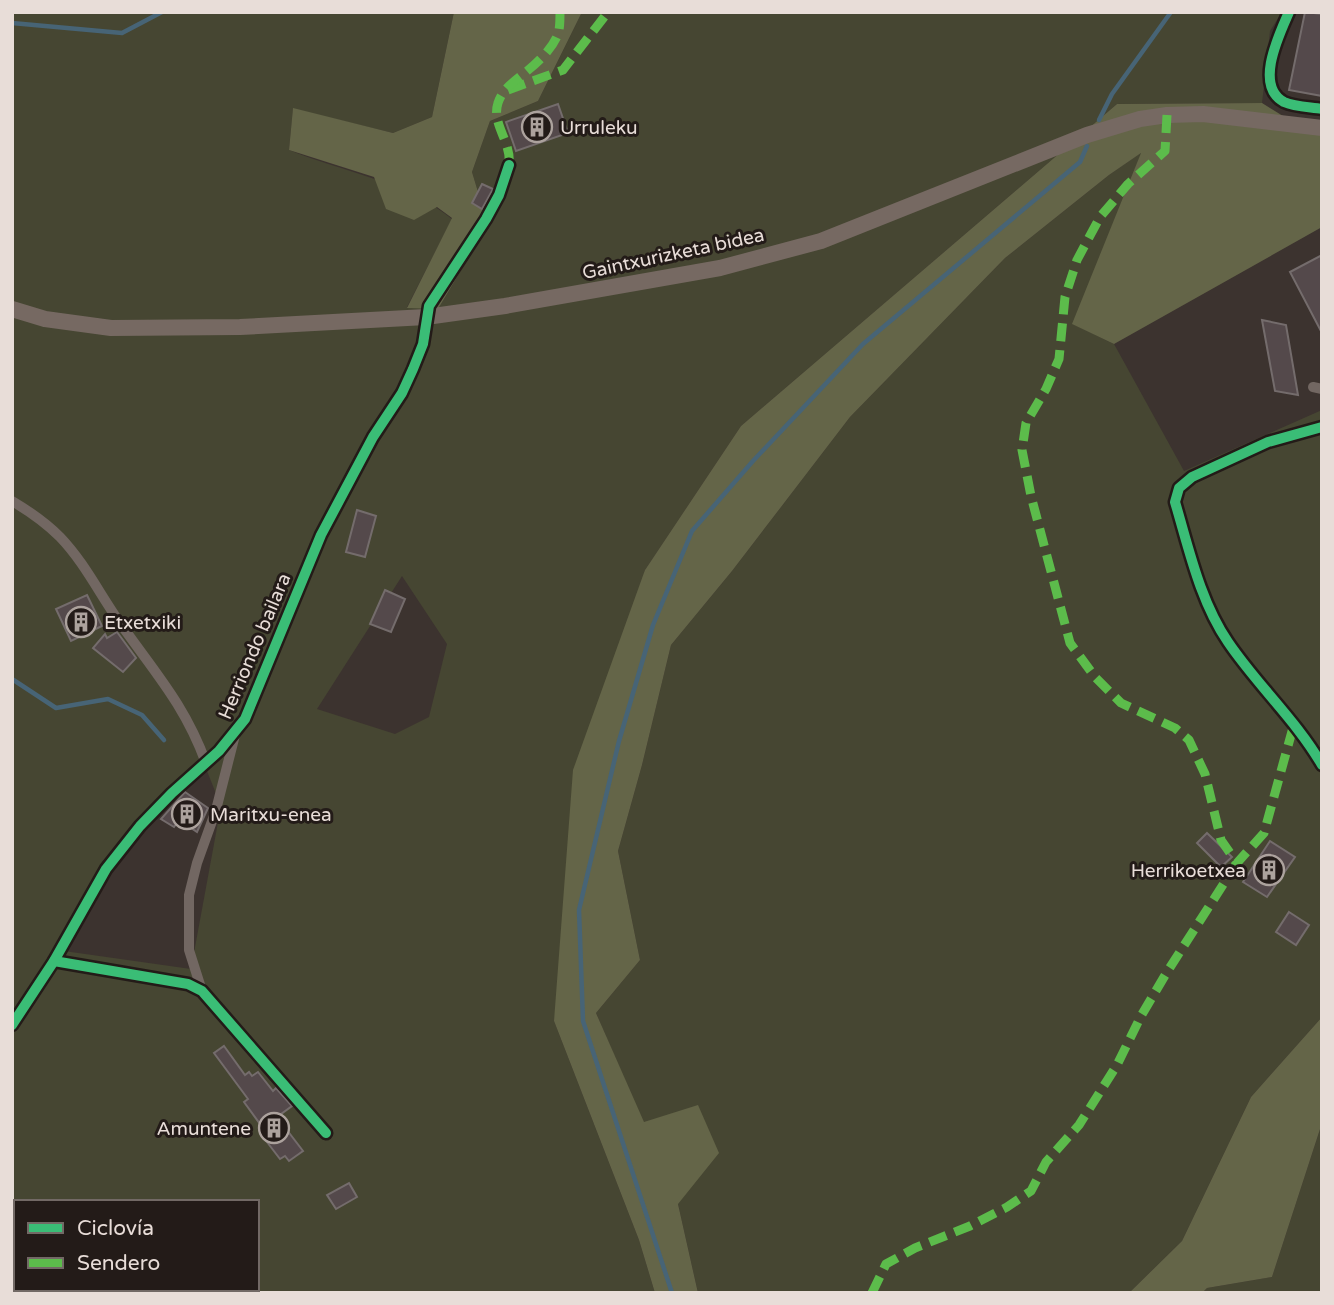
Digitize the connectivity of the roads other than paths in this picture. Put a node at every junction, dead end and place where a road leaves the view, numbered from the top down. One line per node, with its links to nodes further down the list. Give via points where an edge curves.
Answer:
1 (1289, 12): 2 (street, via 1272,59 1269,84 1287,103)
2 (1322, 109)
3 (1322, 128): 6 (main road, Gaintxurizketa bidea, via 1203,114 1140,119 1087,135 821,241 720,268)
4 (509, 165): 6 (street, Herriondo bailara, via 493,207 436,293)
5 (12, 309): 6 (main road, Gaintxurizketa bidea, via 45,319 111,328 240,327)
6 (426, 317): 9 (street, Herriondo bailara, via 414,369 321,535 285,628)
7 (1322, 427): 11 (street, via 1268,442 1192,477 1179,488 1175,502 1201,586 1227,640)
8 (12, 501): 10 (street, Herriondo bailara, via 42,521 72,551 174,695)
9 (236, 733): 10 (street, Herriondo bailara); 13 (street, via 189,895 189,950)
10 (206, 763): 12 (street, Herriondo bailara, via 156,809 106,869)
11 (1322, 765)
12 (54, 961): 13 (street, via 188,984); 14 (street, Herriondo bailara)
13 (202, 991): 15 (street)
14 (12, 1025)
15 (326, 1133)

